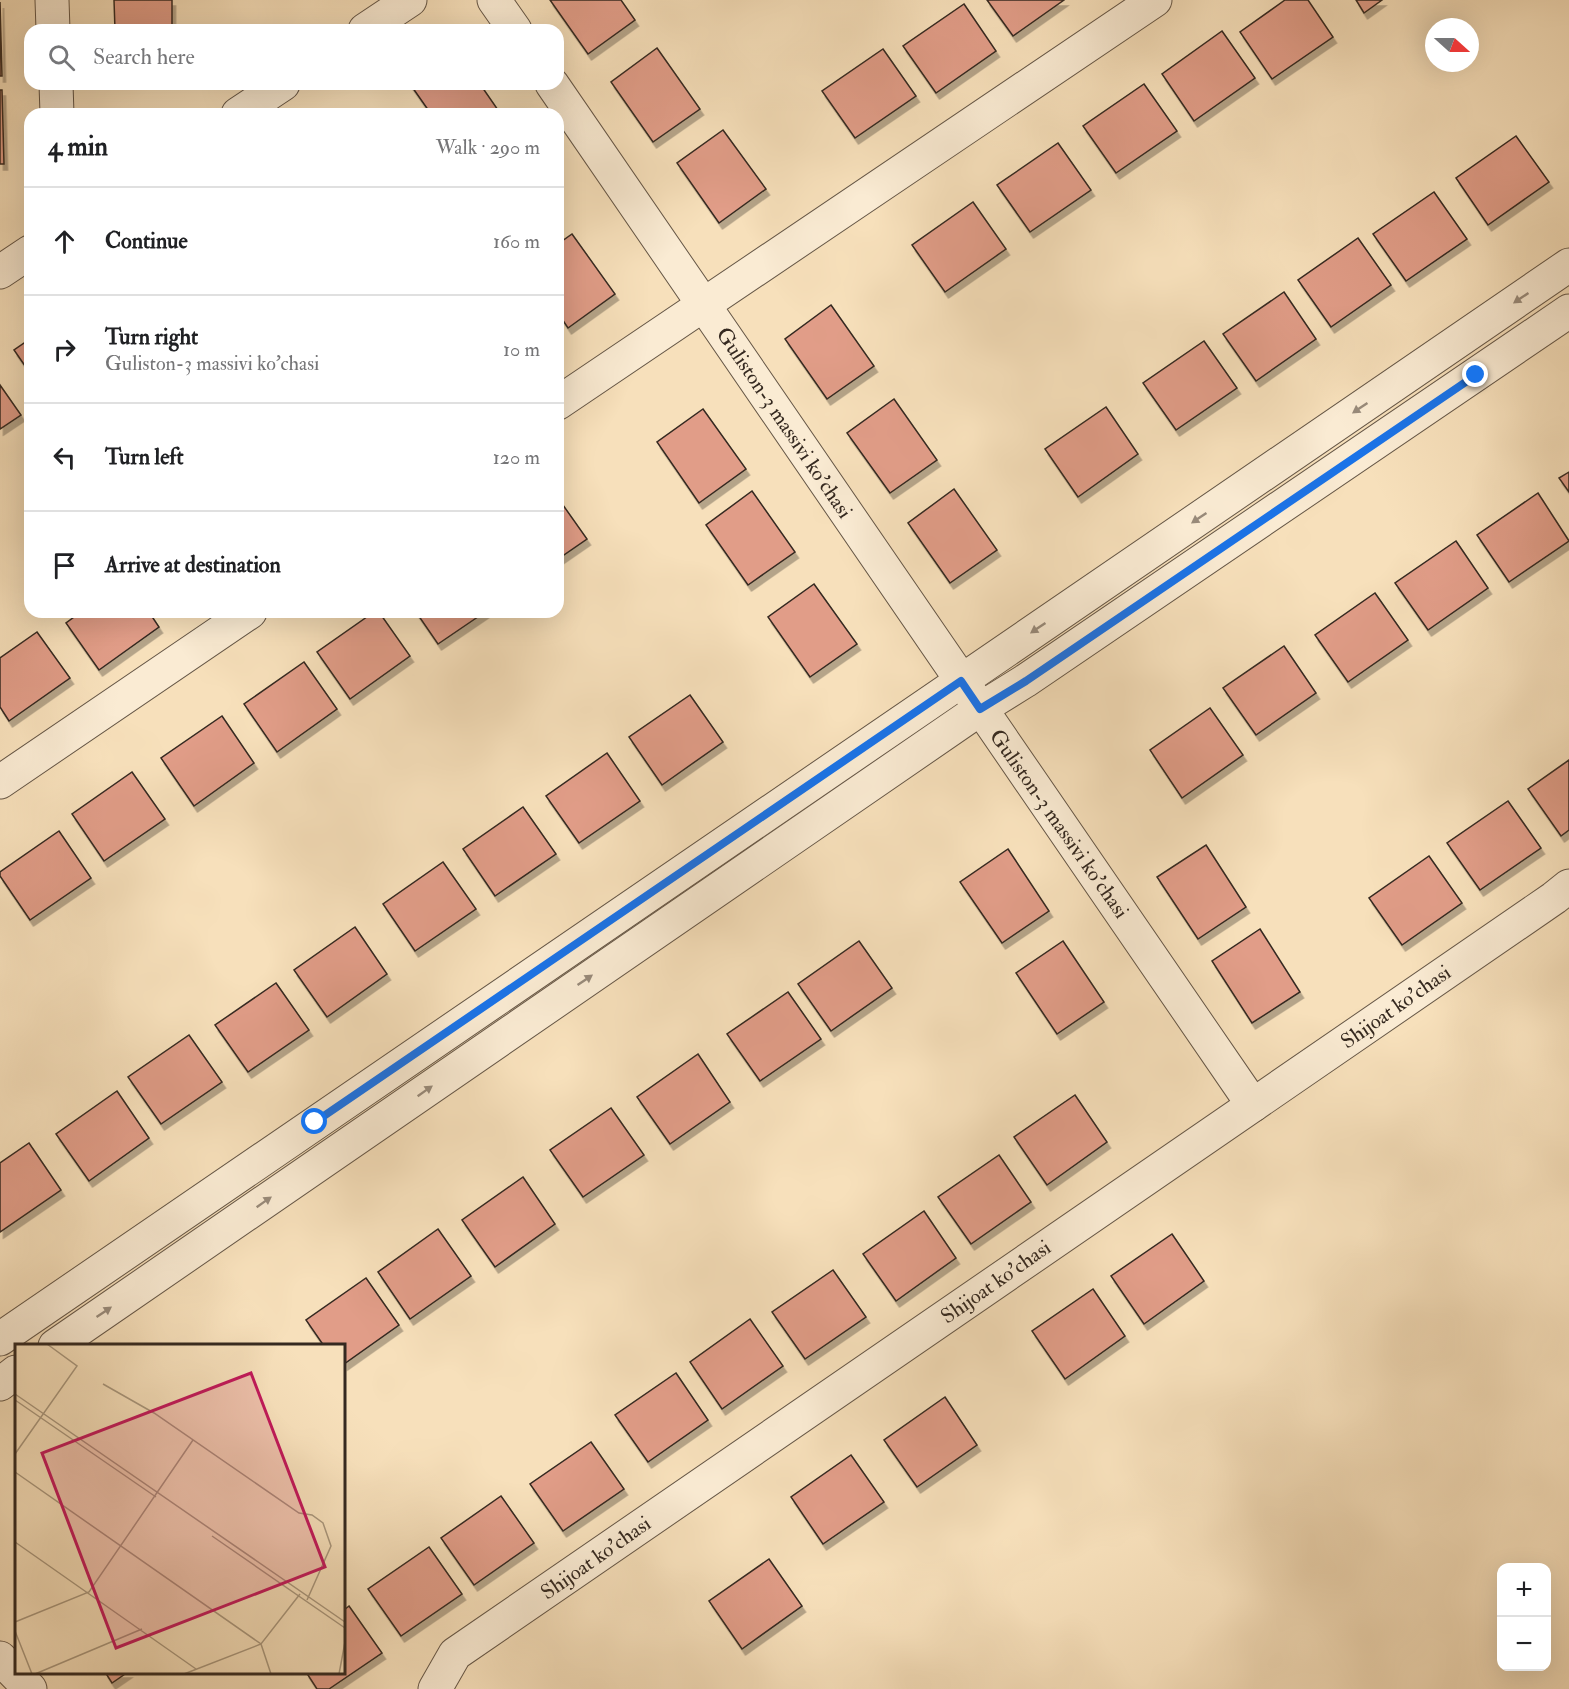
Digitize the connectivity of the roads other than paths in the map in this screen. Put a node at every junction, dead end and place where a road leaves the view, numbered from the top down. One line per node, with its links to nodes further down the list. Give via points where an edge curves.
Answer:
1 (52, 0): 5 (street)
2 (410, 0): 6 (street)
3 (494, 0): 7 (street)
4 (1155, 0): 16 (street, Guliston-3 massivi ko'chasi)
5 (53, 24)
6 (374, 24)
7 (511, 24)
8 (56, 90): 11 (street)
9 (274, 90): 12 (street)
10 (556, 90): 16 (street, Guliston-3 massivi ko'chasi)
11 (57, 108)
12 (247, 108)
13 (24, 256): 15 (street)
14 (1569, 265): 20 (street, one-way to 20)
15 (0, 272)
16 (703, 304): 18 (street, Guliston-3 massivi ko'chasi); 20 (street, Guliston-3 massivi ko'chasi)
17 (1569, 311): 21 (street)
18 (564, 399)
19 (241, 618): 22 (street)
20 (961, 681): 21 (street, Guliston-3 massivi ko'chasi); 25 (street)
21 (980, 709): 24 (street, Guliston-3 massivi ko'chasi); 26 (street, one-way to 21)
22 (0, 782)
23 (1569, 886): 24 (street, Shijoat ko'chasi)
24 (1253, 1105): 33 (street, Shijoat ko'chasi, via 455,1654)
25 (0, 1339)
26 (58, 1344)
27 (15, 1373): 28 (street)
28 (0, 1384)
29 (0, 1658): 30 (street)
30 (15, 1674)
31 (15, 1674): 32 (street)
32 (30, 1689)
33 (435, 1689)

